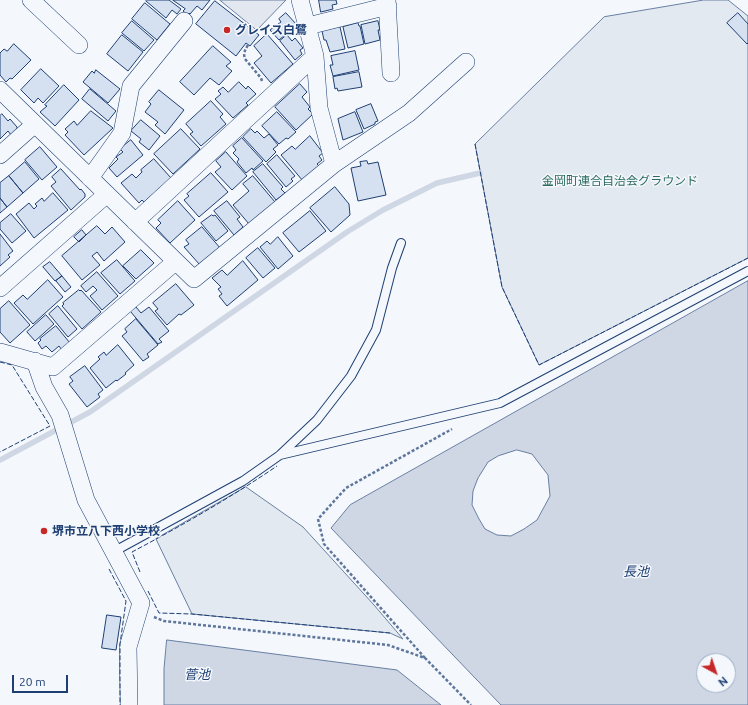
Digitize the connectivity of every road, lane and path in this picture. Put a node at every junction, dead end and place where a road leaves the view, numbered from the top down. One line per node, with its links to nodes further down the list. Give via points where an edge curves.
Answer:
1 (31, 0): 6 (street)
2 (300, 0): 5 (street)
3 (388, 3): 5 (street); 10 (street)
4 (184, 21): 16 (street, via 131,86 122,133)
5 (308, 26): 8 (street)
6 (79, 45)
7 (248, 45): 11 (path, via 244,50 245,59 261,78)
8 (315, 56): 15 (street, via 318,108); 18 (street)
9 (466, 62): 15 (street, via 408,113)
10 (391, 73)
11 (262, 83)
12 (0, 90): 13 (street)
13 (36, 124): 14 (street); 16 (street)
14 (0, 155)
15 (334, 164): 20 (street, via 194,279)
16 (90, 178): 17 (street)
17 (107, 194): 18 (street); 22 (street)
18 (135, 222): 20 (street)
19 (401, 243): 26 (lane, via 376,330 351,376 316,420)
20 (175, 262): 24 (street, via 53,367)
21 (748, 271): 26 (lane, via 500,403)
22 (0, 288)
23 (0, 352): 24 (street)
24 (35, 361): 27 (street, via 44,387 60,415 86,500)
25 (458, 426): 29 (path, via 346,488 318,520 324,544)
26 (280, 455): 27 (lane, via 243,481)
27 (114, 552): 28 (street)
28 (140, 607): 29 (path, via 164,621 388,645); 30 (street, via 128,647)
29 (426, 658): 31 (path)
30 (128, 705)
31 (471, 705)

